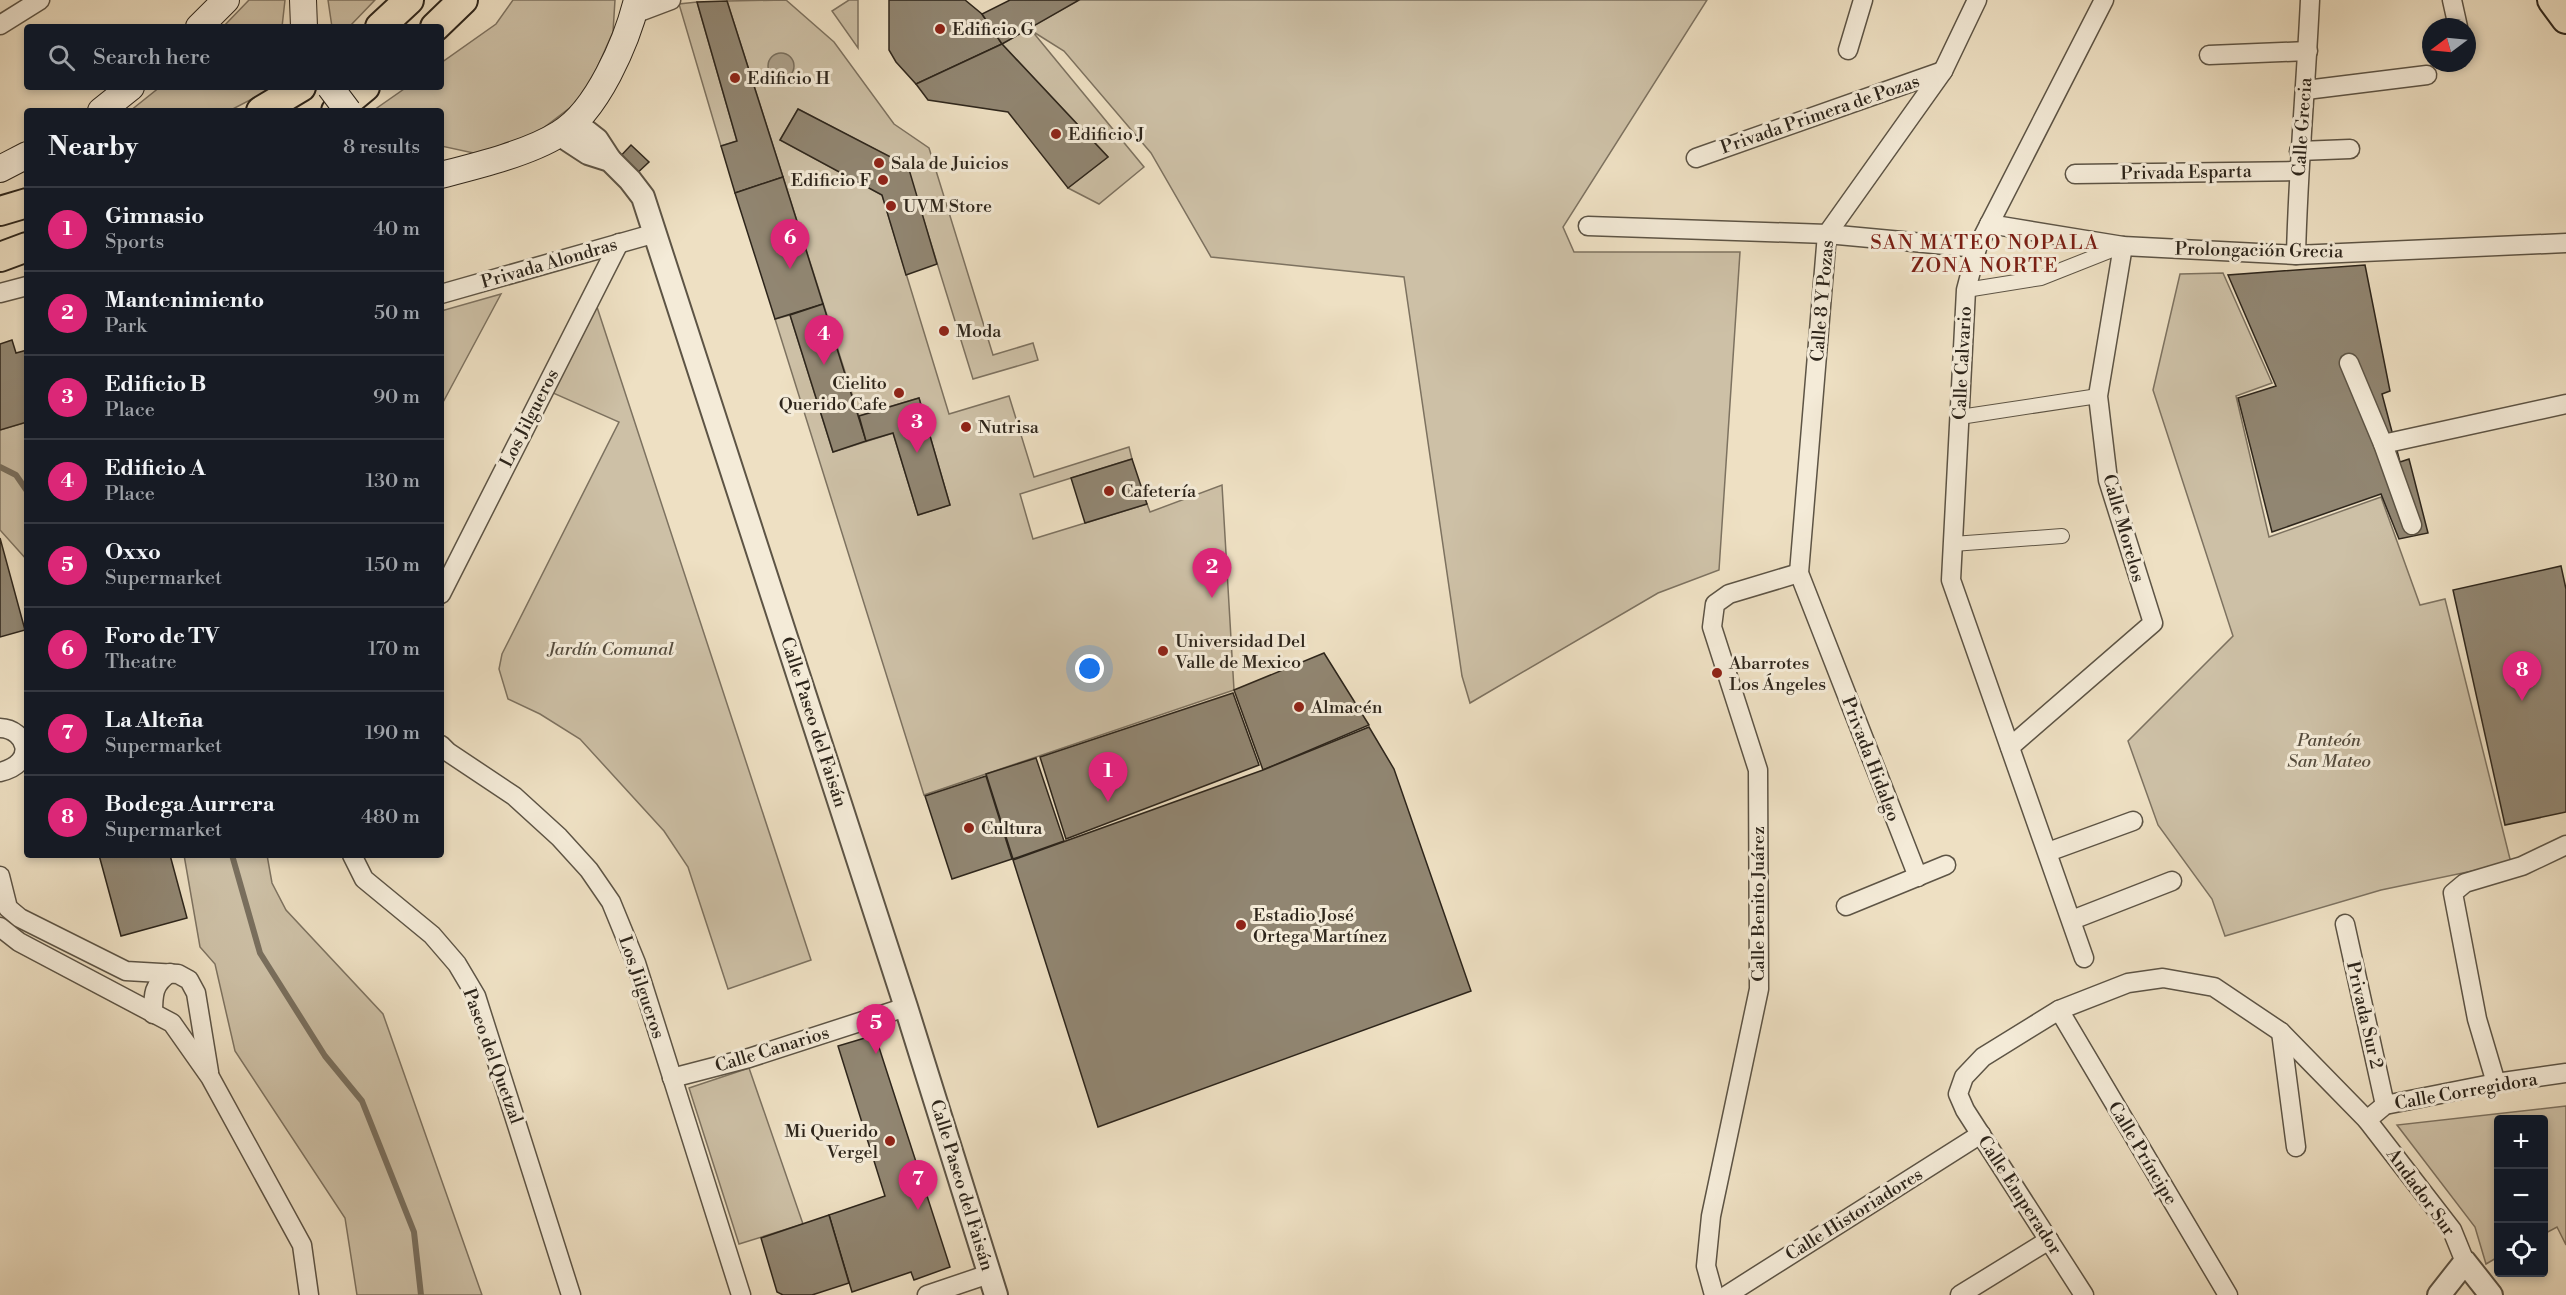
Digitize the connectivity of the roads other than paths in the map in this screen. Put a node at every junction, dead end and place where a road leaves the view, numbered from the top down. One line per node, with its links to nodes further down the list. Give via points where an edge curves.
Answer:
1 (40, 0): 20 (street)
2 (226, 0): 16 (main road)
3 (303, 0): 17 (main road)
4 (409, 0): 18 (main road)
5 (463, 0): 19 (main road)
6 (671, 0): 13 (street)
7 (1863, 0): 21 (street)
8 (1977, 0): 24 (street, Calle 8 Y Pozas)
9 (2104, 0): 48 (street, Calle Calvario)
10 (2310, 0): 22 (street, Calle Grecia)
11 (2452, 0): 14 (street)
12 (2552, 0): 15 (main road)
13 (636, 4): 35 (main road, via 615,60 592,100)
14 (2456, 18)
15 (2566, 19)
16 (202, 24)
17 (304, 24)
18 (383, 24)
19 (438, 24)
20 (0, 25)
21 (1848, 50)
22 (2308, 51): 23 (street); 30 (street, Calle Grecia)
23 (2209, 55)
24 (1944, 71): 39 (street, Privada Primera de Pozas); 51 (street, Calle 8 Y Pozas)
25 (2427, 75): 30 (street)
26 (127, 90): 31 (main road)
27 (296, 90): 32 (main road)
28 (332, 90): 34 (main road, bridge)
29 (361, 90): 33 (main road)
30 (2306, 90): 37 (street, Calle Grecia)
31 (106, 108)
32 (266, 108)
33 (340, 108)
34 (346, 108)
35 (566, 128): 41 (main road); 50 (street, Calle Paseo del Faisán, via 588,153 610,160 630,180 643,197)
36 (2350, 149): 37 (street)
37 (2299, 151): 43 (street, Calle Grecia)
38 (24, 156): 42 (main road)
39 (1696, 158)
40 (444, 161): 41 (main road)
41 (473, 166): 44 (main road)
42 (0, 169)
43 (2298, 171): 45 (street, Privada Esparta); 57 (street, Calle Grecia)
44 (444, 174)
45 (2075, 174)
46 (24, 204): 47 (main road)
47 (0, 211)
48 (1989, 224): 54 (street, Prolongación Grecia); 56 (street, Calle Calvario)
49 (1588, 226): 51 (street)
50 (656, 233): 52 (street, Privada Alondras); 94 (street, Calle Paseo del Faisán)
51 (1827, 234): 56 (street); 73 (street, Calle 8 Y Pozas)
52 (619, 243): 64 (street, Privada Alondras); 74 (street, Los Jilgueros)
53 (2566, 243): 57 (street, Prolongación Grecia)
54 (2122, 246): 57 (street, Prolongación Grecia); 62 (street, via 2041,278); 66 (street, Calle Morelos)
55 (24, 248): 58 (main road)
56 (1977, 248): 62 (street, Calle Calvario)
57 (2296, 255)
58 (0, 257)
59 (24, 263): 60 (main road)
60 (0, 264)
61 (24, 287): 63 (street)
62 (1966, 290): 68 (street, Calle Calvario)
63 (0, 293)
64 (444, 293)
65 (2349, 363): 69 (street)
66 (2098, 396): 68 (street); 76 (street, Calle Morelos, via 2108,480 2153,622)
67 (2566, 404): 69 (street)
68 (1960, 417): 72 (street, Calle Calvario)
69 (2383, 444): 70 (street)
70 (2412, 525)
71 (2062, 536): 72 (street)
72 (1953, 544): 76 (street, Calle Calvario, via 1951,580)
73 (1799, 573): 85 (street, Privada Hidalgo); 114 (street, Calle Benito Juárez, via 1729,594 1714,604 1712,627 1758,770 1759,989 1712,1216 1706,1266)
74 (444, 580)
75 (0, 728): 78 (street, via 18,736 24,756 14,769)
76 (2010, 747): 81 (street, Calle Calvario)
77 (444, 748): 101 (street, Los Jilgueros, via 514,796 589,870 611,902 636,963)
78 (0, 772)
79 (2133, 821): 81 (street)
80 (2566, 845): 102 (street, via 2522,866 2465,883 2453,893 2477,1019)
81 (2048, 852): 88 (street, Calle Calvario)
82 (354, 858): 111 (street, Paseo del Quetzal, via 364,879 432,934 476,996)
83 (1946, 865): 85 (street)
84 (0, 876): 92 (street, via 8,908 20,918 126,971)
85 (1918, 877): 87 (street)
86 (2172, 881): 88 (street)
87 (1846, 906)
88 (2072, 920): 91 (street, Calle Calvario)
89 (2345, 924): 103 (street, Privada Sur 2)
90 (0, 927): 96 (street, via 19,942)
91 (2084, 958)
92 (170, 973): 93 (street, via 189,980); 96 (street, via 158,981)
93 (196, 993): 97 (street, via 186,1015); 100 (street)
94 (906, 1007): 101 (street, Calle Canarios, via 749,1058); 109 (street, Calle Paseo del Faisán)
95 (2059, 1010): 98 (street, via 2128,983 2163,978 2214,987); 105 (street, Calle Emperador, via 1983,1057 1964,1077 1958,1094); 118 (street, Calle Príncipe)
96 (153, 1014): 97 (street)
97 (172, 1023): 100 (street)
98 (2281, 1032): 104 (street); 106 (street)
99 (2566, 1073): 102 (street, Calle Corregidora)
100 (210, 1077): 110 (street, via 302,1245)
101 (672, 1078): 112 (street, Los Jilgueros)
102 (2496, 1083): 103 (street, Calle Corregidora)
103 (2385, 1105): 104 (street, Calle Corregidora)
104 (2367, 1120): 108 (street, Andador Sur, via 2452,1230)
105 (1981, 1134): 107 (street, Calle Emperador); 115 (street, Calle Historiadores)
106 (2296, 1147)
107 (2049, 1240): 116 (street); 117 (street, Calle Emperador)
108 (2465, 1262): 119 (street); 120 (street, Andador Sur)
109 (993, 1284): 113 (street)
110 (309, 1295)
111 (571, 1295)
112 (741, 1295)
113 (927, 1295)
114 (1714, 1295)
115 (1727, 1295)
116 (1960, 1295)
117 (2084, 1295)
118 (2227, 1295)
119 (2439, 1295)
120 (2491, 1295)

